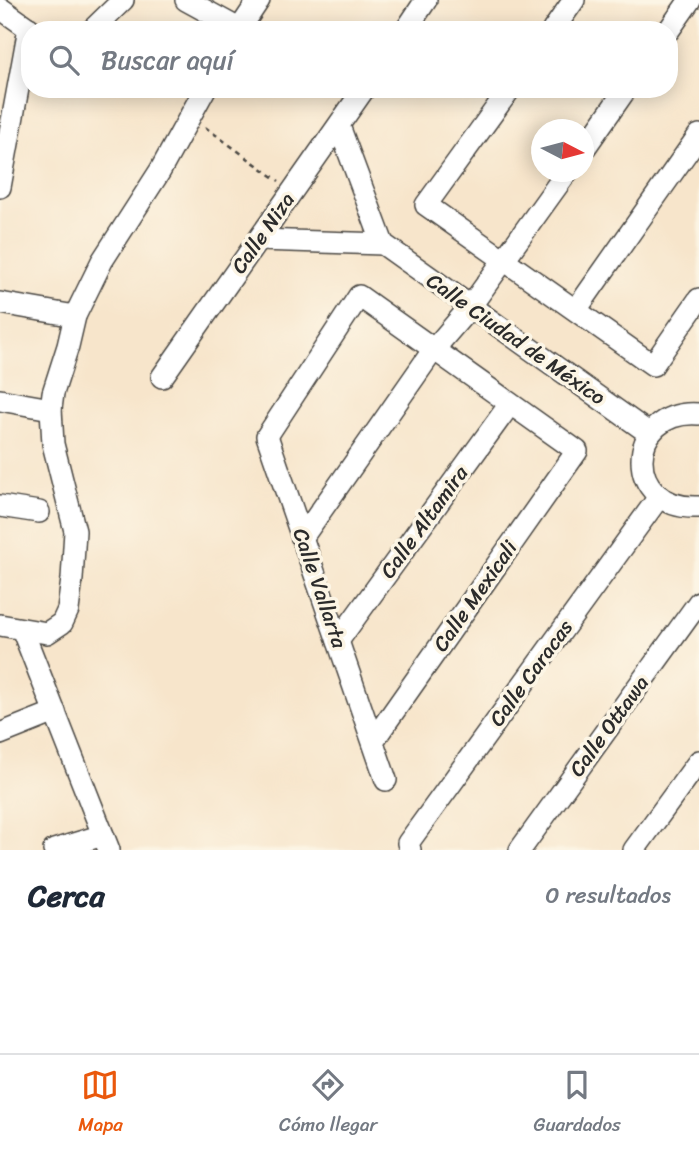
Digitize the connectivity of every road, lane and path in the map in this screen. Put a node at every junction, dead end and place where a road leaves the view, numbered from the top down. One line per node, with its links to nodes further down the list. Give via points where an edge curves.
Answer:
1 (122, 0): 8 (street)
2 (186, 0): 9 (street)
3 (259, 0): 10 (street)
4 (426, 0): 11 (street)
5 (574, 0): 12 (street)
6 (690, 0): 13 (street)
7 (0, 8): 14 (street)
8 (101, 21)
9 (224, 21)
10 (245, 21)
11 (412, 21)
12 (559, 21)
13 (675, 21)
14 (21, 23)
15 (21, 76): 26 (street)
16 (200, 98): 34 (street, via 102,261)
17 (358, 98): 21 (street, Calle Niza)
18 (503, 98): 29 (street, via 426,205)
19 (620, 98): 22 (street)
20 (203, 126): 25 (path)
21 (339, 126): 27 (street, Calle Niza); 28 (street)
22 (594, 134)
23 (699, 135): 33 (street)
24 (560, 182): 29 (street)
25 (284, 185)
26 (0, 187)
27 (259, 240): 28 (street); 36 (street, Calle Niza)
28 (383, 244): 32 (street, Calle Ciudad de México)
29 (504, 260): 32 (street); 33 (street)
30 (699, 299): 33 (street, via 653,365)
31 (0, 303): 34 (street)
32 (470, 307): 35 (street); 41 (street, Calle Ciudad de México)
33 (576, 310)
34 (75, 316): 39 (street)
35 (434, 349): 38 (street); 46 (street); 46 (street, Calle Vallarta, via 359,296 267,436)
36 (162, 377)
37 (0, 400): 39 (street)
38 (510, 404): 50 (street, Calle Altamira); 53 (street, Calle Mexicali, via 576,451)
39 (51, 409): 49 (street, via 53,444 75,531 68,610 62,622 47,632)
40 (699, 414): 41 (street, via 671,417)
41 (650, 434): 42 (street, via 643,470)
42 (659, 497): 44 (street, via 671,505); 58 (street, Calle Caracas, via 408,843)
43 (0, 506): 45 (street)
44 (699, 507)
45 (39, 512)
46 (302, 538): 50 (street, Calle Vallarta)
47 (699, 602): 59 (street, Calle Ottawa)
48 (0, 625): 49 (street)
49 (22, 629): 51 (street)
50 (338, 641): 53 (street, Calle Vallarta)
51 (55, 712): 52 (street); 56 (street)
52 (0, 734)
53 (373, 741): 55 (street, Calle Vallarta)
54 (699, 761): 60 (street)
55 (386, 780)
56 (106, 842): 57 (street)
57 (54, 850)
58 (410, 850)
59 (520, 850)
60 (634, 850)

